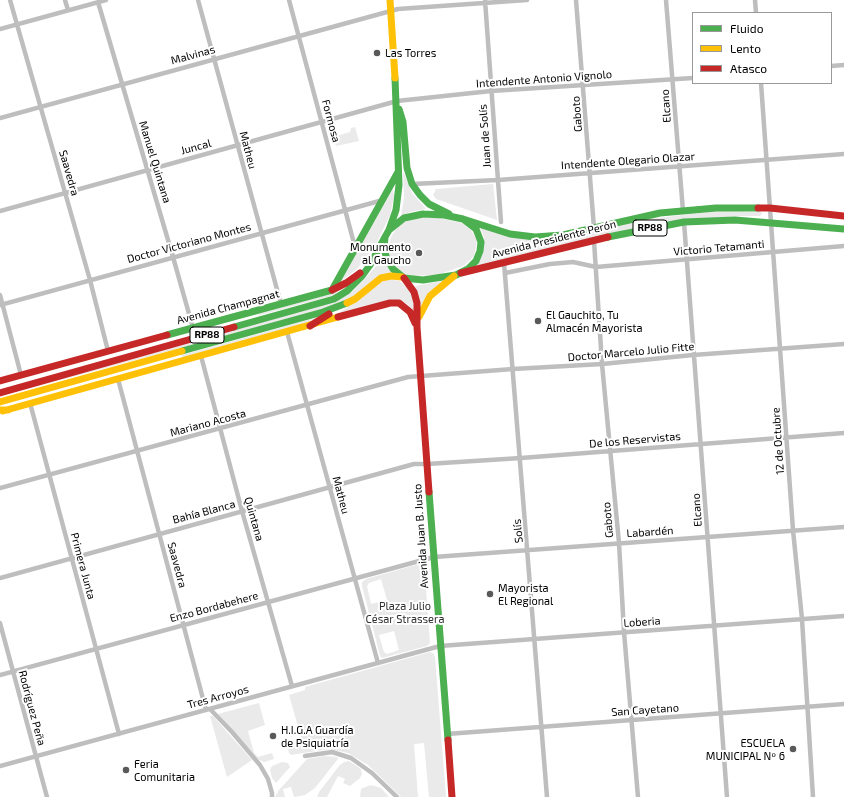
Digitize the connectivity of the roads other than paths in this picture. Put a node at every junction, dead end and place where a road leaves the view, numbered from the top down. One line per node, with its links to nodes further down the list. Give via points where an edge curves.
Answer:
1 (10, 0): 16 (street, Saavedra)
2 (65, 0): 13 (street)
3 (106, 0): 11 (street)
4 (198, 0): 19 (street, Matheu)
5 (289, 0): 18 (street, Formosa)
6 (390, 0): 14 (main road)
7 (527, 0): 12 (street, Malvinas)
8 (576, 0): 26 (street, Gaboto)
9 (666, 0): 23 (street, Elcano)
10 (755, 0): 15 (street)
11 (98, 2): 13 (street); 24 (street, Manuel Quintana)
12 (485, 2): 14 (street, Malvinas); 27 (street, Juan de Solís)
13 (68, 10): 16 (street)
14 (391, 11): 18 (street, Malvinas); 28 (main road)
15 (756, 12)
16 (17, 24): 17 (street); 29 (street, Saavedra)
17 (0, 29)
18 (299, 36): 19 (street, Malvinas); 31 (street, Formosa)
19 (214, 59): 24 (street, Malvinas); 32 (street, Matheu)
20 (844, 65): 21 (street)
21 (832, 66)
22 (692, 78): 23 (street, Intendente Antonio Vignolo)
23 (673, 80): 26 (street, Intendente Antonio Vignolo); 35 (street, Elcano)
24 (122, 84): 29 (street, Malvinas); 36 (street, Manuel Quintana)
25 (761, 84): 34 (street, 12 de Octubre)
26 (584, 85): 27 (street, Intendente Antonio Vignolo); 38 (street, Gaboto)
27 (491, 91): 28 (street, Intendente Antonio Vignolo); 39 (street, Juan de Solís)
28 (397, 101): 31 (street, Juncal); 37 (main road); 40 (main road, via 403,122 407,168)
29 (40, 106): 30 (street, Malvinas); 41 (street, Saavedra)
30 (0, 118)
31 (322, 122): 32 (street, Juncal); 44 (street, Formosa)
32 (238, 145): 36 (street, Juncal); 55 (street, Matheu)
33 (844, 154): 34 (street, Intendente Olegario Olazar)
34 (767, 159): 35 (street, Intendente Olegario Olazar); 43 (street, 12 de Octubre)
35 (679, 166): 38 (street, Intendente Olegario Olazar); 46 (street, Elcano)
36 (148, 170): 41 (street, Juncal); 61 (street, Manuel Quintana)
37 (398, 172): 42 (main road); 54 (main road, via 397,203)
38 (590, 172): 39 (street, Intendente Olegario Olazar); 52 (street, Gaboto)
39 (498, 180): 40 (street, Intendente Olegario Olazar); 49 (street, Juan de Solís)
40 (412, 184): 48 (main road, via 429,204)
41 (65, 193): 45 (street, Juncal); 69 (street, Saavedra)
42 (383, 200): 44 (street, Doctor Victoriano Montes); 59 (main road)
43 (770, 208): 46 (main road, Avenida Presidente Perón / RP88); 47 (main road, Avenida Presidente Perón / RP88); 51 (street, 12 de Octubre)
44 (346, 209): 55 (street, Doctor Victoriano Montes); 59 (street, Formosa)
45 (0, 211)
46 (683, 211): 52 (main road, Avenida Presidente Perón / RP88, via 640,217)
47 (844, 216)
48 (460, 218): 52 (main road, Avenida Presidente Perón / RP88, via 510,234 535,237); 54 (main road, RP88, via 428,214 412,216 401,219); 67 (main road, via 476,229 481,246 476,261)
49 (501, 222)
50 (684, 222): 51 (main road, Avenida Presidente Perón / RP88); 57 (main road, Avenida Presidente Perón / RP88); 62 (street, Elcano)
51 (771, 222): 53 (main road, Avenida Presidente Perón / RP88); 60 (street, 12 de Octubre)
52 (594, 228)
53 (844, 229)
54 (389, 230): 56 (main road, RP88)
55 (262, 232): 61 (street, Doctor Victoriano Montes); 73 (street, Matheu)
56 (385, 238): 64 (main road, Avenida Champagnat / RP88); 68 (main road, via 384,249 387,259 393,269)
57 (594, 240): 63 (main road, Avenida Presidente Perón / RP88); 65 (street, Gaboto)
58 (844, 246): 60 (street, Victorio Tetamanti)
59 (355, 247): 70 (main road)
60 (773, 252): 62 (street, Victorio Tetamanti); 80 (street, 12 de Octubre)
61 (173, 257): 69 (street, Doctor Victoriano Montes); 77 (street, Manuel Quintana)
62 (686, 260): 65 (street, Victorio Tetamanti); 82 (street, Elcano)
63 (504, 263): 66 (street, Solís); 67 (main road, Avenida Presidente Perón / RP88)
64 (370, 266): 70 (main road, Avenida Champagnat); 90 (main road, Avenida Champagnat / RP88, via 347,291 328,301)
65 (596, 267): 66 (street, Victorio Tetamanti, via 573,262); 84 (street, Gaboto)
66 (505, 273): 85 (street, Solís)
67 (458, 274): 68 (main road, RP88, via 423,280); 76 (main road, via 430,296 419,315)
68 (403, 277): 74 (main road, RP88, via 381,278); 76 (main road, Avenida Juan B. Justo, via 416,297)
69 (90, 280): 72 (street, Doctor Victoriano Montes); 81 (street, Saavedra)
70 (332, 290): 73 (main road, Avenida Champagnat)
71 (0, 295): 72 (street)
72 (1, 304): 86 (street)
73 (281, 304): 77 (main road, Avenida Champagnat)
74 (346, 304): 75 (main road); 91 (main road, RP88)
75 (310, 326): 76 (main road, via 394,303 406,308); 78 (main road)
76 (417, 327): 87 (main road, Avenida Juan B. Justo)
77 (193, 328): 81 (main road, Avenida Champagnat)
78 (288, 332): 83 (main road); 93 (street, Matheu)
79 (844, 344): 80 (street, Doctor Marcelo Julio Fitte)
80 (780, 349): 82 (street, Doctor Marcelo Julio Fitte); 97 (street, 12 de Octubre)
81 (108, 351): 86 (main road, Avenida Champagnat)
82 (693, 355): 84 (street, Doctor Marcelo Julio Fitte); 98 (street, Elcano)
83 (201, 356): 88 (main road); 95 (street, Quintana)
84 (602, 364): 85 (street, Doctor Marcelo Julio Fitte); 100 (street, Gaboto)
85 (513, 369): 87 (street, Doctor Marcelo Julio Fitte); 101 (street, Solís)
86 (21, 375): 89 (main road, Avenida Champagnat)
87 (420, 376): 93 (street, Mariano Acosta, via 408,377); 103 (main road, Avenida Juan B. Justo)
88 (118, 379): 92 (main road); 99 (street, Saavedra)
89 (0, 381)
90 (0, 393)
91 (1, 402)
92 (30, 403): 94 (main road); 104 (street, Primera Junta)
93 (308, 405): 95 (street, Mariano Acosta); 105 (street, Matheu)
94 (0, 411)
95 (220, 429): 99 (street, Mariano Acosta); 107 (street, Quintana)
96 (844, 433): 97 (street, De los Reservistas)
97 (786, 437): 98 (street, De los Reservistas); 109 (street, 12 de Octubre)
98 (700, 444): 100 (street, De los Reservistas); 111 (street, Elcano)
99 (137, 451): 104 (street, Mariano Acosta); 110 (street, Saavedra)
100 (610, 452): 101 (street, De los Reservistas); 112 (street, Gaboto)
101 (521, 458): 103 (street, De los Reservistas); 113 (street, Solís)
102 (414, 464): 103 (street, De los Reservistas); 105 (street, Bahía Blanca)
103 (427, 464): 114 (main road, Avenida Juan B. Justo)
104 (49, 475): 106 (street, Mariano Acosta); 115 (street, Primera Junta)
105 (330, 487): 107 (street, Bahía Blanca); 117 (street, Matheu)
106 (0, 488)
107 (242, 511): 110 (street, Bahía Blanca); 118 (street, Quintana)
108 (844, 527): 109 (street, Labardén)
109 (793, 530): 111 (street, Labardén); 120 (street, 12 de Octubre)
110 (159, 534): 115 (street, Bahía Blanca); 122 (street, Saavedra)
111 (708, 537): 112 (street, Labardén); 123 (street, Elcano)
112 (619, 543): 113 (street, Labardén); 124 (street, Gaboto)
113 (528, 550): 114 (street, Labardén); 125 (street, Solís)
114 (434, 557): 117 (street, Enzo Bordabehere); 126 (main road, Avenida Juan B. Justo)
115 (72, 558): 116 (street, Bahía Blanca); 127 (street, Primera Junta)
116 (0, 578)
117 (355, 578): 118 (street, Enzo Bordabehere); 128 (street, Matheu)
118 (268, 602): 122 (street, Enzo Bordabehere); 131 (street, Quintana)
119 (844, 616): 120 (street, Loberia)
120 (802, 619): 123 (street, Loberia); 133 (street, 12 de Octubre)
121 (0, 623): 129 (street, Rodríguez Peña)
122 (184, 625): 127 (street, Enzo Bordabehere); 134 (street, Saavedra)
123 (714, 625): 124 (street, Loberia); 135 (street, Elcano)
124 (624, 632): 125 (street, Loberia); 136 (street, Gaboto)
125 (535, 638): 126 (street, Loberia); 137 (street, Solís)
126 (440, 646): 128 (street, Tres Arroyos); 139 (main road, Avenida Juan B. Justo)
127 (96, 649): 129 (street, Enzo Bordabehere); 138 (street, Primera Junta)
128 (378, 663): 131 (street, Tres Arroyos)
129 (13, 672): 130 (street, Enzo Bordabehere); 140 (street, Rodríguez Peña)
130 (0, 675)
131 (292, 686): 134 (street, Tres Arroyos)
132 (844, 704): 133 (street, San Cayetano)
133 (807, 707): 135 (street, San Cayetano); 150 (street, 12 de Octubre)
134 (208, 709): 138 (street, Tres Arroyos); 144 (street, via 260,765 268,779)
135 (721, 714): 136 (street, San Cayetano); 149 (street, Elcano)
136 (632, 720): 137 (street, San Cayetano); 148 (street, Gaboto)
137 (542, 727): 139 (street, San Cayetano); 147 (street, Solís)
138 (119, 734): 140 (street, Tres Arroyos)
139 (447, 734): 146 (main road, Avenida Juan B. Justo)
140 (36, 756): 142 (street, Tres Arroyos); 143 (street, Rodríguez Peña)
141 (305, 756): 145 (street, via 332,752 352,758)
142 (0, 766)
143 (47, 797)
144 (272, 797)
145 (397, 797)
146 (452, 797)
147 (547, 797)
148 (638, 797)
149 (727, 797)
150 (814, 797)

